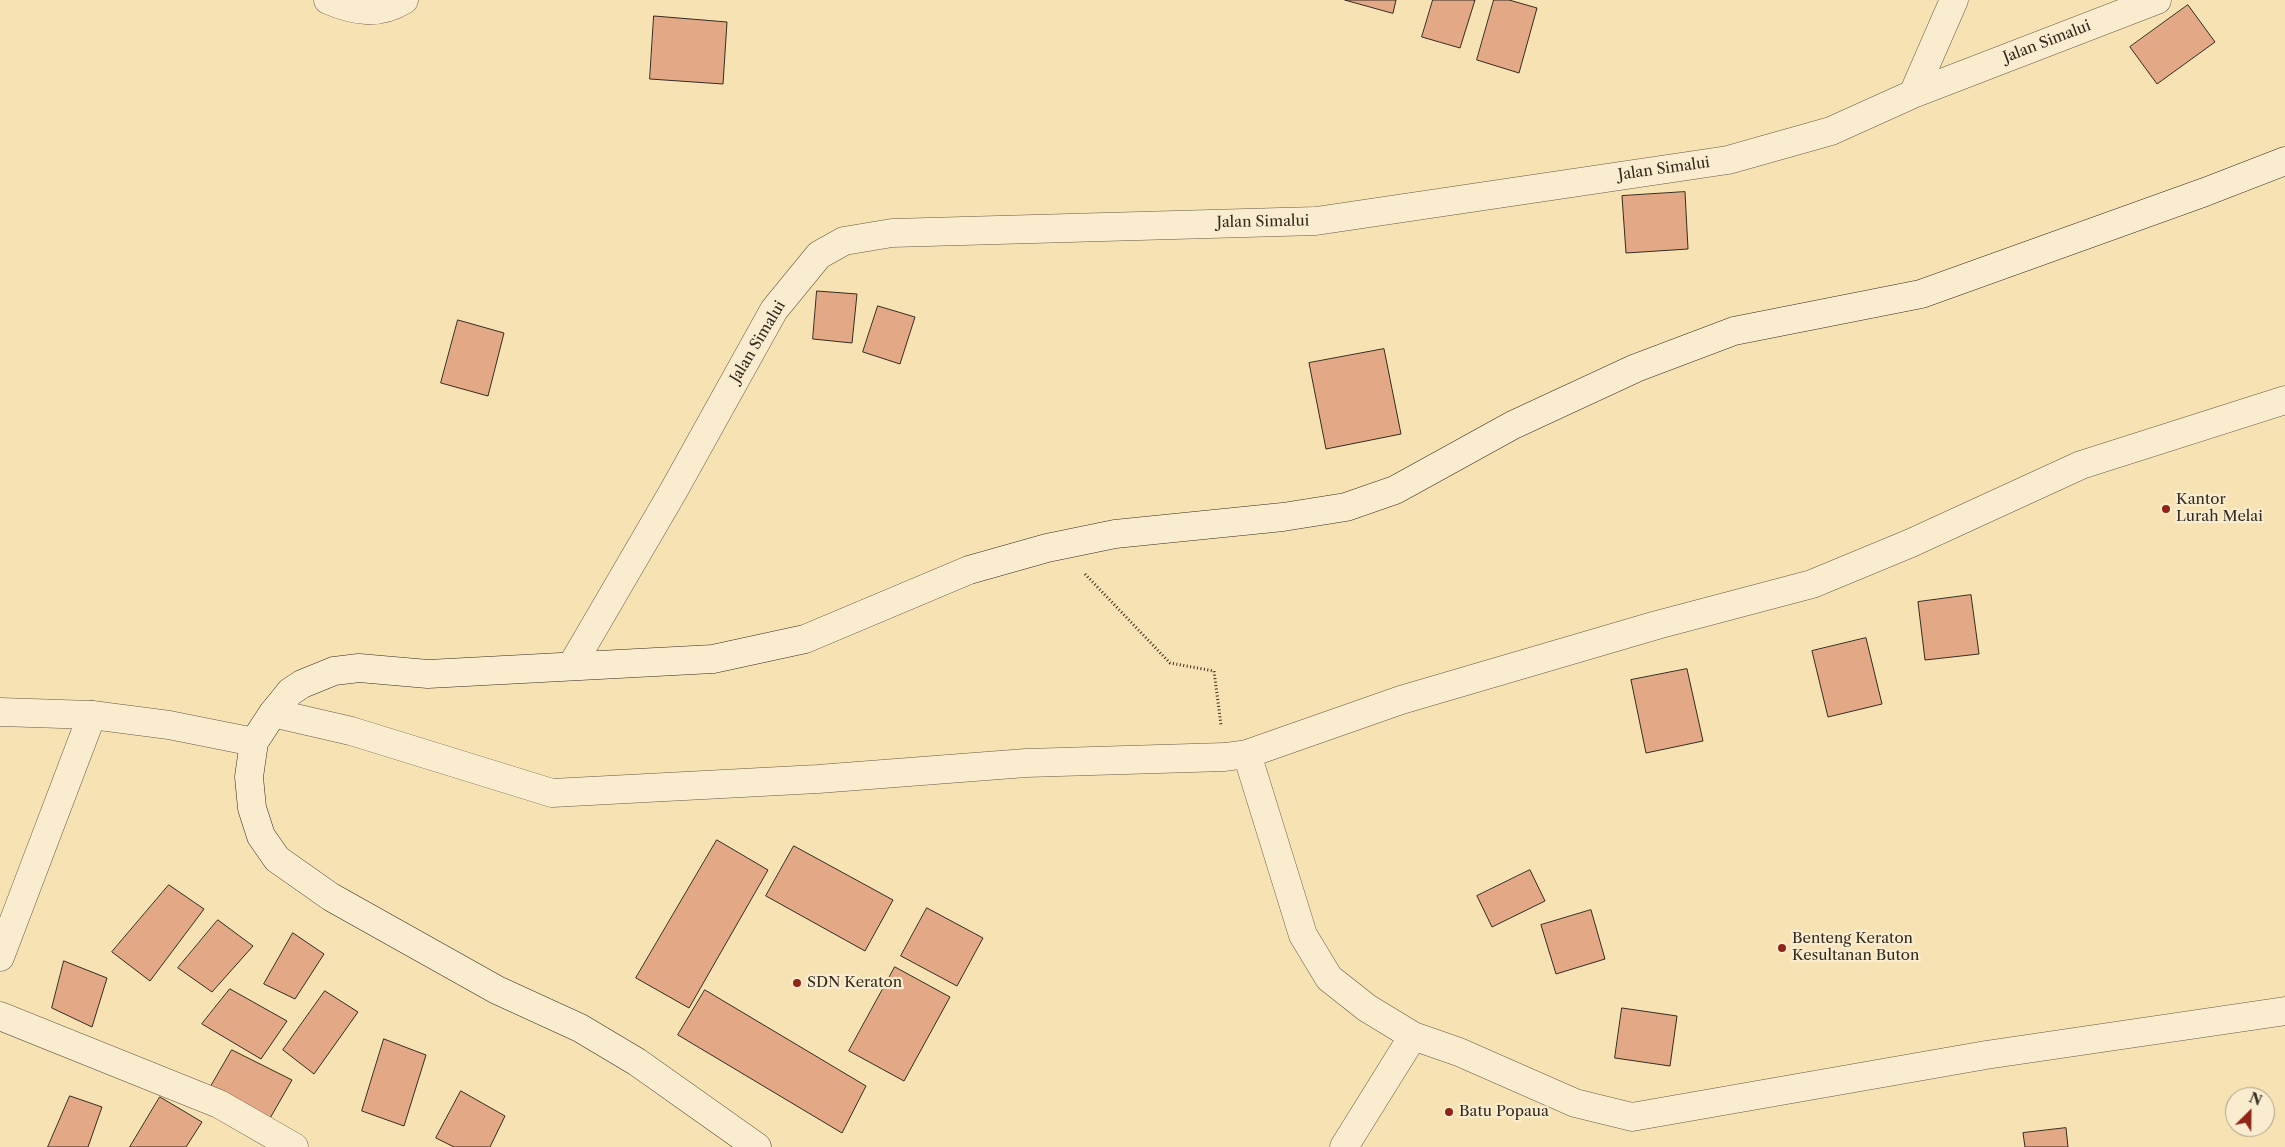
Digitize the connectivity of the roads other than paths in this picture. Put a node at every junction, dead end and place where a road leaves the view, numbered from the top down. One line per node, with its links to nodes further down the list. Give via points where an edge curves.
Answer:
1 (328, 0): 2 (street, via 351,10 390,8)
2 (404, 0)
3 (1954, 0): 5 (street)
4 (2157, 0): 5 (street, Jalan Simalui)
5 (1913, 94): 8 (street, Jalan Simalui, via 1831,131 1728,160 1316,221 892,233 844,240 819,255 774,310)
6 (2285, 161): 8 (street, via 1921,294 1734,331 1636,368 1513,425 1395,490 1346,508 1115,534 1067,543 969,570 805,639 713,659)
7 (2285, 400): 13 (street, via 2082,465 1812,584 1656,625 1410,697)
8 (572, 664): 10 (street, via 428,674 358,668 334,671 290,692)
9 (0, 712): 11 (street)
10 (273, 713): 12 (street); 13 (street, via 351,731 552,794 808,780 1026,763)
11 (92, 715): 12 (street, via 169,724); 14 (street)
12 (254, 742): 19 (street, via 249,777 252,808 262,836 277,859 331,897 497,990 605,1042)
13 (1236, 756): 17 (street, via 1303,935 1329,978 1367,1008)
14 (0, 957)
15 (2285, 1011): 17 (street, via 1986,1055 1632,1117 1575,1103 1459,1052)
16 (0, 1016): 18 (street, via 219,1104)
17 (1414, 1036): 20 (street)
18 (294, 1147)
19 (757, 1147)
20 (1344, 1147)

